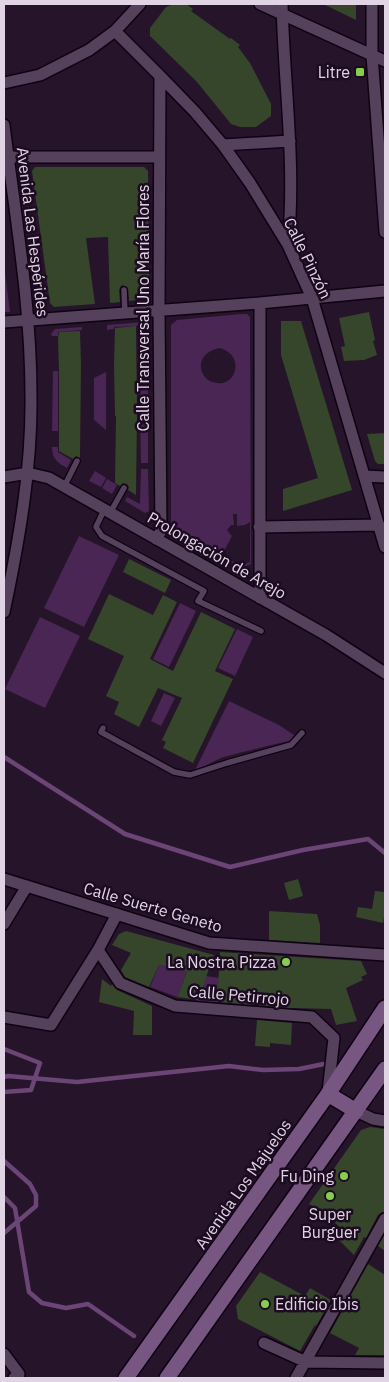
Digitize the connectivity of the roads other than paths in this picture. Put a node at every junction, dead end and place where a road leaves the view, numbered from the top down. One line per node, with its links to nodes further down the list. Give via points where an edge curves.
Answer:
1 (140, 4): 5 (street)
2 (260, 4): 4 (street)
3 (372, 4): 6 (street)
4 (282, 9): 6 (street); 11 (street)
5 (115, 31): 8 (street, Calle Pinzón); 9 (street, via 89,50 40,75)
6 (372, 56): 7 (street); 15 (street)
7 (385, 62)
8 (160, 76): 12 (street, Calle Pinzón); 14 (street, Calle Transversal Uno María Flores)
9 (4, 83)
10 (4, 125): 13 (street, Avenida Las Hespérides)
11 (290, 142): 12 (street); 16 (street)
12 (223, 145): 16 (street, Calle Pinzón)
13 (8, 157): 14 (street); 23 (street, Avenida Las Hespérides)
14 (159, 157): 21 (street, Calle Transversal Uno María Flores)
15 (385, 232)
16 (288, 245): 19 (street, Calle Pinzón)
17 (124, 290): 22 (lane)
18 (385, 291): 19 (street)
19 (312, 298): 20 (street); 27 (street, Calle Pinzón)
20 (260, 303): 21 (street); 34 (street)
21 (159, 311): 22 (street); 35 (street, Calle Transversal Uno María Flores, via 161,532)
22 (125, 314): 23 (street)
23 (28, 321): 24 (street); 26 (street, Avenida Las Hespérides, via 32,396)
24 (4, 322)
25 (77, 461): 30 (lane)
26 (28, 473): 28 (street); 30 (street, Prolongación de Arejo, via 49,478); 38 (street, Avenida Las Hespérides)
27 (364, 476): 29 (street); 33 (street, Calle Pinzón)
28 (4, 477)
29 (385, 477)
30 (64, 487): 32 (street, Prolongación de Arejo)
31 (124, 488): 32 (lane)
32 (108, 512): 35 (street, Prolongación de Arejo); 39 (lane, via 96,527 102,536 204,591 198,601)
33 (379, 526): 34 (street); 36 (street, Calle Pinzón)
34 (259, 527): 37 (street)
35 (156, 539): 37 (street, Prolongación de Arejo)
36 (385, 547)
37 (260, 598): 40 (street, Prolongación de Arejo)
38 (4, 612)
39 (261, 631)
40 (385, 673)
41 (103, 728): 42 (lane, via 101,732 161,765 190,775 291,745)
42 (302, 733)
43 (4, 879): 44 (street, Calle Suerte Geneto)
44 (27, 886): 45 (street, Calle Suerte Geneto); 46 (street)
45 (117, 914): 47 (street); 48 (street, Calle Suerte Geneto, via 209,943)
46 (4, 924)
47 (98, 950): 50 (street, via 51,1025); 52 (street, Calle Petirrojo, via 120,983 175,1006 312,1017 334,1038)
48 (385, 955)
49 (385, 1008): 52 (street, Avenida Los Majuelos)
50 (4, 1017)
51 (385, 1069): 53 (street)
52 (328, 1094): 53 (street); 61 (street, Avenida Los Majuelos)
53 (356, 1111): 54 (street); 62 (street)
54 (385, 1121)
55 (385, 1219): 58 (street)
56 (264, 1343): 58 (street)
57 (4, 1354): 60 (street)
58 (306, 1362): 59 (street); 63 (street)
59 (385, 1363)
60 (16, 1376)
61 (126, 1378)
62 (167, 1378)
63 (296, 1378)

